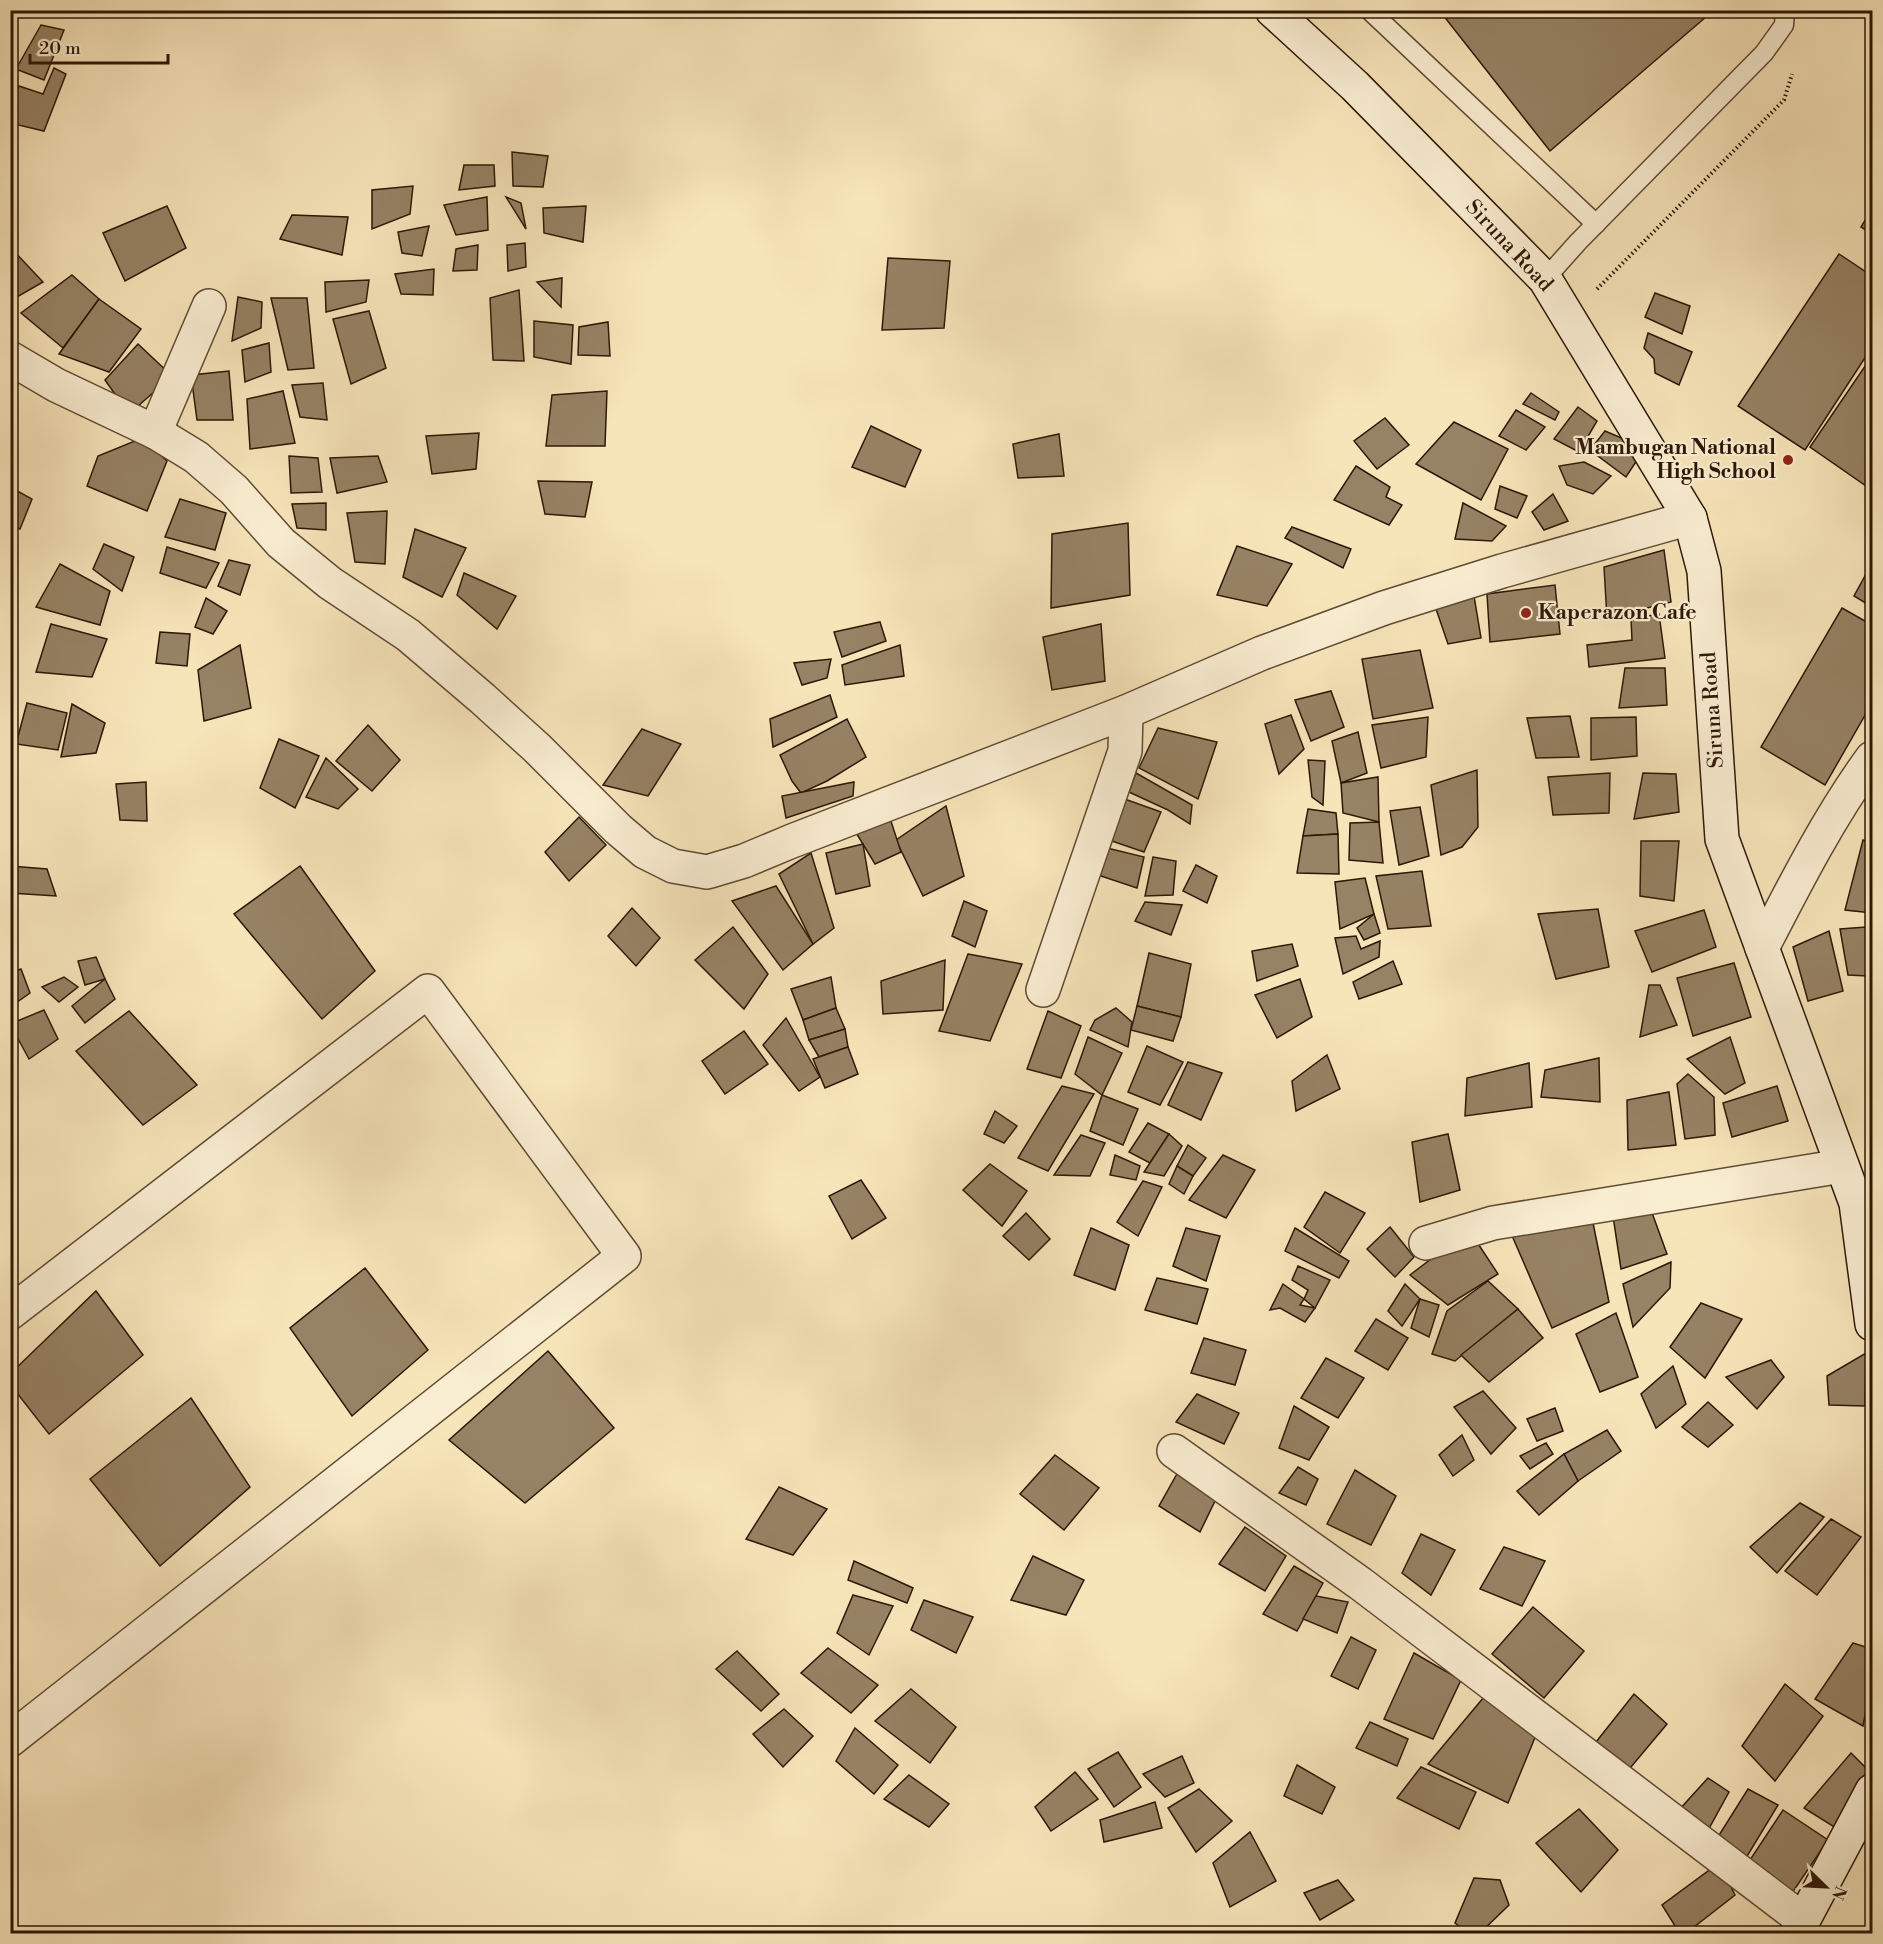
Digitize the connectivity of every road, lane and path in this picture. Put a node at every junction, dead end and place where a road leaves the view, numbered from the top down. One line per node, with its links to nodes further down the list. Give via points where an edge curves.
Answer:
1 (1272, 10): 6 (street, Siruna Road, via 1355,86)
2 (1369, 10): 5 (lane)
3 (1785, 10): 5 (lane, via 1784,25 1764,53)
4 (1794, 66): 7 (path, via 1784,100)
5 (1596, 224): 6 (lane)
6 (1545, 279): 11 (street, Siruna Road)
7 (1596, 291)
8 (209, 306): 10 (street)
9 (10, 358): 10 (street, via 56,385)
10 (155, 432): 12 (street, via 196,457 234,490 281,543 330,583 408,635 483,699 645,852 673,866 707,872 744,861)
11 (1690, 518): 12 (street, via 1384,608 1262,653); 14 (street, Siruna Road, via 1704,571 1722,839)
12 (1126, 712): 15 (street, via 1125,751)
13 (1872, 758): 14 (street, via 1804,868)
14 (1762, 948): 16 (street, Siruna Road)
15 (1043, 990)
16 (1842, 1166): 17 (street, Siruna Road); 18 (street, via 1493,1223)
17 (1864, 1201): 20 (street, Siruna Road)
18 (1425, 1243)
19 (10, 1313): 22 (street, via 428,991 624,1256)
20 (1872, 1324)
21 (1174, 1451): 24 (street, via 1361,1584)
22 (10, 1740)
23 (1872, 1791): 24 (street)
24 (1799, 1927)

